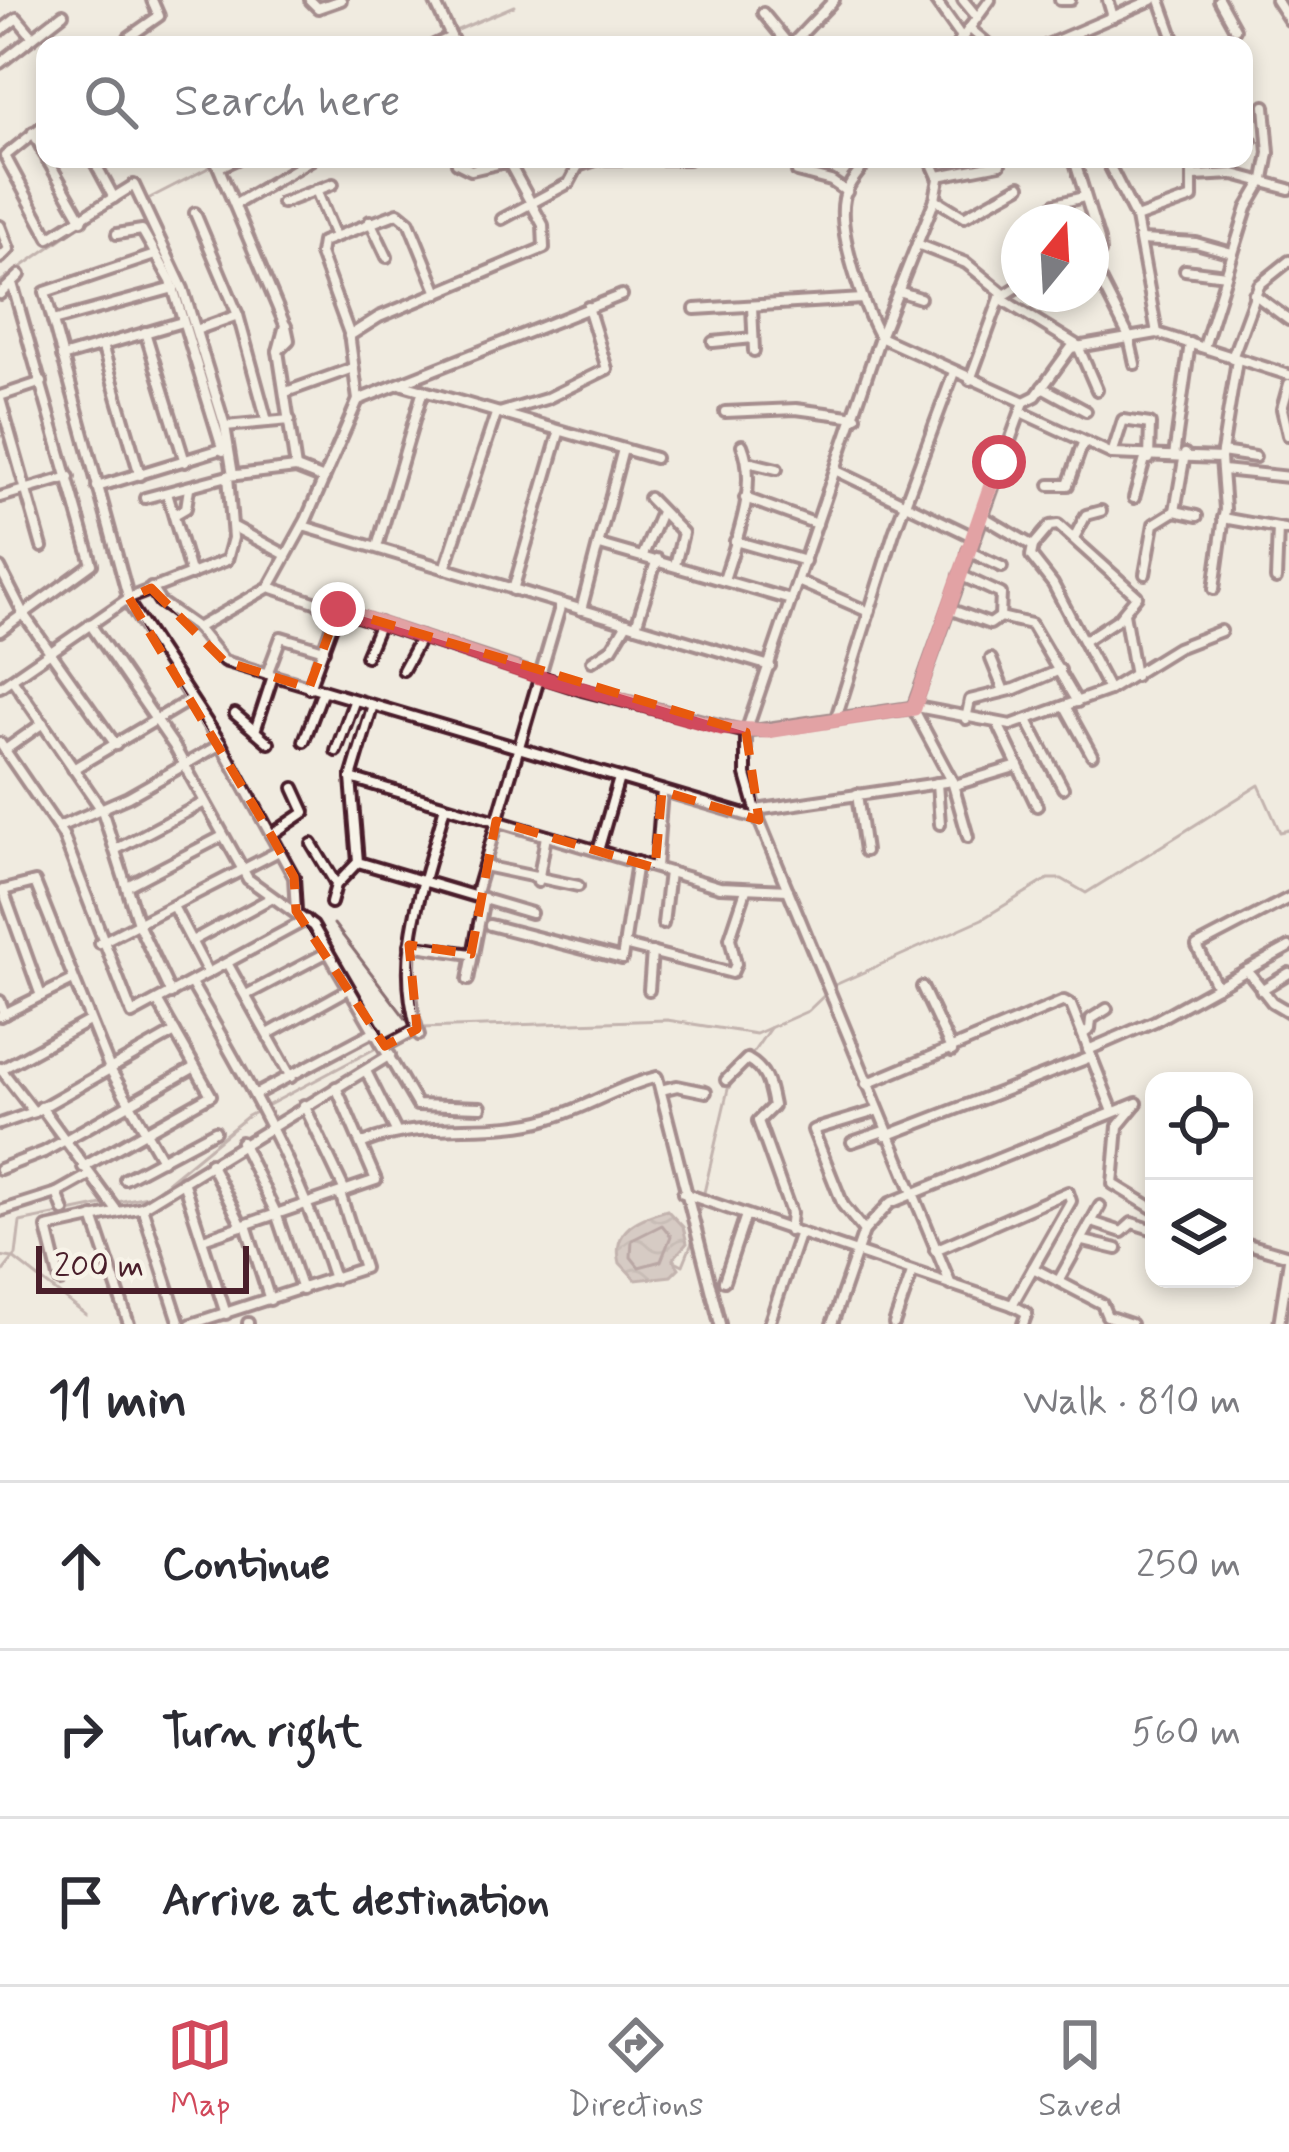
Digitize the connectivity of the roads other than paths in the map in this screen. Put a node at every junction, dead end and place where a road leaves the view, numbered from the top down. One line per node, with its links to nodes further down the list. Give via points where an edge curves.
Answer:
1 (152, 0): 22 (street, via 159,16)
2 (310, 0): 3 (street, via 318,8)
3 (341, 0)
4 (434, 0): 23 (street)
5 (833, 0): 25 (street)
6 (935, 0): 26 (street)
7 (963, 0): 17 (street)
8 (989, 0): 17 (street)
9 (1060, 0): 10 (street)
10 (1070, 0)
11 (1108, 0): 18 (street)
12 (1156, 0): 18 (street); 29 (street)
13 (1219, 0): 20 (street)
14 (1276, 0): 19 (street)
15 (63, 14): 30 (street)
16 (763, 14): 24 (street)
17 (977, 17): 27 (street)
18 (1113, 17): 28 (street)
19 (1289, 20)
20 (1235, 29)
21 (0, 31): 30 (street, via 19,19)
22 (130, 36)
23 (451, 36)
24 (786, 36)
25 (802, 36)
26 (961, 36)
27 (963, 36)
28 (1068, 36)
29 (1172, 36)
30 (33, 37): 31 (street)
31 (0, 63)
32 (1265, 106): 51 (street)
33 (36, 130): 34 (street)
34 (33, 132): 35 (street); 68 (street, via 5,156 40,220 54,238)
35 (36, 138)
36 (52, 168): 68 (street)
37 (97, 168): 58 (street)
38 (220, 168): 60 (street)
39 (296, 168): 60 (street)
40 (516, 168): 62 (street)
41 (580, 168): 62 (street)
42 (863, 168): 56 (street)
43 (934, 168): 49 (street)
44 (979, 168): 49 (street)
45 (1076, 168): 57 (street)
46 (1111, 168): 66 (street)
47 (1193, 168): 50 (street)
48 (796, 172): 56 (street)
49 (938, 176): 59 (street)
50 (1194, 176): 51 (street); 66 (street, via 1192,198)
51 (1264, 178): 54 (street); 75 (street)
52 (333, 184): 55 (street)
53 (1020, 186): 59 (street, via 964,218)
54 (1289, 188)
55 (316, 190): 61 (street); 72 (street)
56 (847, 192): 91 (street, via 843,208)
57 (1084, 196): 63 (street); 64 (street)
58 (114, 198): 68 (street); 101 (street, via 131,184)
59 (935, 199): 74 (street)
60 (236, 203): 126 (street, via 285,325 278,351)
61 (282, 203)
62 (533, 204): 67 (street); 84 (street, via 548,239 544,248)
63 (1055, 204)
64 (1086, 204)
65 (195, 213): 97 (street)
66 (1136, 218): 73 (street)
67 (502, 219)
68 (82, 220)
69 (370, 221): 72 (street); 77 (street); 84 (street, via 404,216)
70 (0, 226): 78 (street, via 9,249)
71 (117, 234): 76 (street, via 142,230)
72 (335, 236): 104 (street, via 320,249)
73 (1141, 240): 75 (street); 103 (street)
74 (917, 244): 83 (street); 88 (street, via 966,262)
75 (1232, 253): 81 (street)
76 (155, 255): 82 (street); 99 (street, via 46,287)
77 (386, 257)
78 (0, 258)
79 (1289, 261): 86 (street)
80 (1185, 270): 81 (street)
81 (1226, 275): 112 (street)
82 (174, 288): 99 (street); 100 (street)
83 (898, 291): 90 (street); 105 (street)
84 (438, 293): 104 (street)
85 (0, 294): 121 (street, via 16,279)
86 (1254, 294): 98 (street); 115 (street)
87 (622, 295): 94 (street)
88 (1001, 295)
89 (1109, 296): 106 (street)
90 (920, 298)
91 (863, 299): 93 (street); 105 (street)
92 (1001, 299): 120 (street)
93 (752, 306): 95 (street); 107 (street)
94 (588, 307): 122 (street); 133 (street, via 607,369)
95 (695, 309)
96 (1026, 312): 111 (street)
97 (238, 315): 101 (street); 136 (street)
98 (1289, 320)
99 (52, 321): 114 (street)
100 (182, 322): 102 (street); 142 (street)
101 (196, 330): 137 (street)
102 (145, 332): 110 (street); 151 (street)
103 (1157, 333): 106 (street); 109 (street)
104 (349, 336): 117 (street)
105 (880, 337): 118 (street); 134 (street)
106 (1129, 337): 111 (street); 116 (street)
107 (753, 338): 108 (street); 113 (street)
108 (713, 342)
109 (1190, 343): 112 (street); 147 (street)
110 (102, 345): 114 (street); 157 (street)
111 (1078, 346): 123 (street); 125 (street)
112 (1204, 347): 115 (street)
113 (754, 351)
114 (62, 357): 163 (street)
115 (1234, 359): 119 (street); 146 (street)
116 (1135, 364)
117 (353, 368): 126 (street); 128 (street)
118 (954, 372): 120 (street); 172 (street)
119 (1289, 379): 139 (street, via 1282,413)
120 (970, 380): 129 (street)
121 (42, 382): 127 (street); 160 (street)
122 (402, 384): 124 (street); 128 (street)
123 (1042, 388): 129 (street); 130 (street)
124 (423, 390): 133 (street); 191 (street)
125 (1097, 390)
126 (286, 392): 135 (street)
127 (0, 398): 165 (street)
128 (358, 400): 161 (street)
129 (1024, 402): 132 (street)
130 (1086, 411)
131 (725, 412): 134 (street)
132 (1022, 413): 140 (street); 177 (street)
133 (496, 414): 138 (street); 200 (street)
134 (856, 417): 156 (street)
135 (290, 420): 136 (street); 153 (street)
136 (267, 422): 137 (street)
137 (225, 426): 142 (street)
138 (559, 433): 143 (street); 210 (street)
139 (1288, 435)
140 (1083, 443): 144 (street); 162 (street, via 1068,485)
141 (742, 445): 152 (street)
142 (225, 449): 151 (street); 158 (street)
143 (623, 449): 149 (street); 188 (street)
144 (1112, 454): 150 (street); 150 (street, via 1123,420 1144,421)
145 (1186, 454): 146 (street); 147 (street); 174 (street)
146 (1222, 455): 148 (street); 155 (street)
147 (1174, 456): 150 (street)
148 (1256, 457)
149 (655, 458)
150 (1147, 459): 171 (street)
151 (185, 462): 157 (street)
152 (748, 462): 154 (street); 170 (street)
153 (296, 468): 158 (street); 161 (street)
154 (777, 469)
155 (1223, 470): 159 (street); 179 (street)
156 (837, 471): 172 (street); 180 (street)
157 (140, 475): 163 (street)
158 (231, 475): 164 (street); 181 (street)
159 (1289, 477)
160 (69, 478): 165 (street); 219 (street, via 92,564)
161 (324, 478): 182 (street)
162 (1050, 485)
163 (97, 487): 211 (street)
164 (189, 488): 166 (street); 176 (street, via 186,508)
165 (26, 489): 167 (street); 190 (street)
166 (166, 493): 168 (street); 176 (street)
167 (0, 497)
168 (145, 498)
169 (649, 498): 175 (street)
170 (745, 498): 180 (street); 187 (street)
171 (1134, 498)
172 (906, 502): 185 (street); 217 (street)
173 (1101, 511): 186 (street, via 1086,514)
174 (1175, 511): 178 (street); 201 (street, via 1154,524)
175 (661, 512): 194 (street); 197 (street, via 682,533)
176 (174, 515): 202 (street)
177 (982, 516): 185 (street); 189 (street)
178 (1197, 516)
179 (1223, 518): 183 (street); 209 (street)
180 (818, 524): 196 (street)
181 (233, 526): 193 (street); 202 (street, via 227,560)
182 (303, 526): 191 (street); 193 (street)
183 (1278, 528): 184 (street); 204 (street)
184 (1289, 530)
185 (974, 537): 192 (street)
186 (1074, 538): 189 (street, via 1054,523); 218 (street, via 1137,596)
187 (735, 541): 196 (street); 205 (street)
188 (600, 545): 194 (street); 216 (street)
189 (1033, 546): 228 (street, via 1031,556)
190 (42, 547)
191 (377, 548): 200 (street)
192 (968, 551): 198 (street); 203 (street)
193 (286, 555): 207 (street)
194 (644, 555): 195 (street)
195 (657, 560): 197 (street); 223 (street)
196 (805, 560): 206 (street)
197 (675, 565): 205 (street)
198 (1002, 567)
199 (0, 568): 219 (street)
200 (445, 569): 210 (street)
201 (1145, 574)
202 (191, 575): 208 (street)
203 (960, 575): 215 (street); 220 (street, via 1000,594)
204 (1276, 579)
205 (724, 580): 212 (street)
206 (798, 581): 212 (street); 217 (street)
207 (269, 587): 214 (street); 224 (street)
208 (151, 588): 211 (street); 224 (street)
209 (1214, 589)
210 (513, 590): 213 (street)
211 (129, 598): 222 (street); 246 (street)
212 (791, 600): 234 (street)
213 (561, 604): 216 (street); 238 (street)
214 (338, 609): 221 (street); 229 (street)
215 (949, 609): 220 (street, via 994,625); 251 (street)
216 (581, 610): 223 (street)
217 (868, 613): 253 (street)
218 (1124, 614): 228 (street); 239 (street)
219 (24, 615): 225 (street); 230 (street)
220 (1000, 617): 236 (street, via 1033,626)
221 (380, 623): 227 (street); 231 (street)
222 (90, 624): 230 (street); 256 (street)
223 (632, 625): 233 (street); 234 (street)
224 (197, 628): 237 (street, via 213,654)
225 (0, 631)
226 (1222, 631): 239 (street)
227 (422, 637): 235 (street); 238 (street)
228 (1084, 640): 243 (street)
229 (324, 650): 237 (street, via 281,637); 242 (street)
230 (50, 653): 240 (street); 264 (street)
231 (365, 656)
232 (991, 659): 244 (street)
233 (592, 661)
234 (770, 666): 260 (street)
235 (403, 670)
236 (1060, 670): 244 (street); 248 (street)
237 (270, 675): 242 (street); 259 (street)
238 (536, 676): 260 (street); 266 (street)
239 (1135, 676): 243 (street)
240 (12, 679): 241 (street); 257 (street)
241 (0, 687)
242 (309, 688): 245 (street)
243 (1108, 690): 248 (street)
244 (1004, 691): 254 (street, via 970,700)
245 (322, 692): 247 (street); 261 (street)
246 (190, 699): 256 (street); 263 (street)
247 (354, 702): 250 (street); 267 (street)
248 (1077, 702): 249 (street)
249 (1065, 706): 255 (street); 268 (street)
250 (372, 708): 266 (street); 272 (street)
251 (914, 708): 253 (street); 254 (street); 275 (street)
252 (235, 714): 259 (street)
253 (836, 718): 260 (street)
254 (966, 719): 258 (street)
255 (1028, 720): 258 (street); 277 (street)
256 (158, 722): 264 (street); 269 (street)
257 (43, 723): 265 (street); 271 (street)
258 (999, 726): 270 (street)
259 (255, 731): 262 (street)
260 (746, 732): 284 (street, via 746,775)
261 (304, 741)
262 (269, 743)
263 (221, 744): 269 (street); 288 (street)
264 (116, 745): 271 (street)
265 (3, 746): 287 (street)
266 (515, 747): 273 (street); 285 (street)
267 (336, 752)
268 (1092, 755)
269 (184, 765): 280 (street); 283 (street)
270 (1018, 766): 275 (street); 282 (street)
271 (73, 769): 283 (street)
272 (351, 778): 281 (street); 297 (street)
273 (619, 778): 278 (street); 295 (street)
274 (937, 783): 275 (street); 279 (street); 286 (street)
275 (954, 783): 291 (street)
276 (294, 788): 288 (street, via 305,812)
277 (1063, 788)
278 (662, 791): 284 (street); 300 (street)
279 (857, 794): 284 (street); 296 (street)
280 (203, 803): 290 (street); 293 (street)
281 (445, 806): 285 (street); 303 (street)
282 (1037, 806)
283 (102, 811): 287 (street); 293 (street)
284 (758, 815): 310 (street)
285 (496, 821): 289 (street); 299 (street)
286 (940, 824)
287 (58, 827): 323 (street)
288 (272, 835): 294 (street)
289 (546, 836): 295 (street); 304 (street)
290 (222, 837): 301 (street); 306 (street)
291 (968, 837)
292 (312, 844): 305 (street)
293 (115, 850): 306 (street)
294 (279, 851): 301 (street); 316 (street, via 294,877)
295 (598, 851): 298 (street)
296 (865, 851)
297 (358, 862): 303 (street); 305 (street)
298 (637, 862): 300 (street); 325 (street)
299 (484, 866): 304 (street); 311 (street)
300 (656, 868): 302 (street)
301 (243, 872): 312 (street); 315 (street)
302 (669, 872): 309 (street); 319 (street)
303 (424, 882): 311 (street); 324 (street)
304 (538, 882): 307 (street)
305 (336, 885): 314 (street)
306 (127, 886): 321 (street)
307 (578, 886)
308 (1, 890): 336 (street, via 35,881); 345 (street)
309 (746, 890): 310 (street); 328 (street, via 730,942 734,972)
310 (788, 890): 367 (street)
311 (480, 897): 317 (street); 330 (street)
312 (271, 898): 316 (street); 322 (street)
313 (1289, 898): 339 (street, via 1197,946)
314 (331, 903)
315 (175, 908): 321 (street); 322 (street)
316 (296, 911): 318 (street)
317 (531, 913)
318 (306, 920): 327 (street); 331 (street)
319 (663, 924)
320 (490, 925): 325 (street, via 620,959)
321 (139, 926): 323 (street); 343 (street)
322 (192, 941): 334 (street)
323 (100, 943): 347 (street, via 132,1014)
324 (410, 945): 330 (street); 358 (street, via 405,981 417,1029)
325 (627, 946): 328 (street)
326 (1289, 947): 329 (street)
327 (328, 952): 340 (street); 344 (street)
328 (652, 952): 341 (street)
329 (1279, 953): 332 (street); 333 (street)
330 (471, 954): 335 (street)
331 (227, 963): 334 (street); 344 (street)
332 (1247, 970): 339 (street); 342 (street)
333 (1289, 970): 342 (street)
334 (208, 973): 337 (street)
335 (468, 980)
336 (71, 981): 345 (street); 353 (street)
337 (191, 983): 343 (street); 371 (street)
338 (922, 987): 359 (street)
339 (1217, 987): 360 (street)
340 (349, 989): 354 (street); 356 (street)
341 (649, 990)
342 (1261, 990): 350 (street)
343 (171, 994): 347 (street)
344 (246, 995): 356 (street)
345 (41, 996): 351 (street)
346 (0, 1001): 351 (street)
347 (158, 1002): 355 (street)
348 (1017, 1007): 352 (street)
349 (1107, 1009): 357 (street)
350 (1289, 1012)
351 (2, 1015)
352 (1022, 1019): 357 (street, via 1068,1002); 359 (street)
353 (89, 1021): 362 (street); 363 (street)
354 (375, 1031): 358 (street); 365 (street)
355 (175, 1032): 361 (street); 363 (street)
356 (268, 1034): 365 (street)
357 (1082, 1034): 360 (street)
358 (385, 1047): 364 (street); 374 (street, via 418,1107)
359 (952, 1052): 367 (street)
360 (1090, 1053): 376 (street); 383 (street)
361 (196, 1067): 372 (street); 382 (street, via 211,1096)
362 (0, 1069): 375 (street)
363 (110, 1069): 372 (street); 375 (street)
364 (366, 1071): 368 (street); 380 (street)
365 (291, 1077): 371 (street)
366 (726, 1080): 411 (street, via 750,1061 769,1082 773,1106 758,1121 789,1207)
367 (866, 1084): 377 (street)
368 (336, 1087): 373 (street); 387 (street)
369 (662, 1090): 370 (street); 380 (street, via 657,1077 550,1119); 397 (street)
370 (706, 1092)
371 (256, 1094): 378 (street)
372 (130, 1104): 382 (street); 384 (street)
373 (304, 1105): 378 (street); 395 (street)
374 (481, 1106)
375 (38, 1109): 379 (street); 384 (street)
376 (1112, 1109): 394 (street); 399 (street, via 1138,1103 1118,1126 1113,1184)
377 (876, 1111): 383 (street); 412 (street, via 813,1130 843,1205)
378 (272, 1123): 385 (street); 398 (street)
379 (0, 1124)
380 (395, 1129): 387 (street)
381 (215, 1131): 388 (street)
382 (146, 1132): 388 (street); 391 (street)
383 (885, 1134): 386 (street); 394 (street)
384 (63, 1141): 390 (street); 391 (street)
385 (241, 1142): 389 (street); 405 (street)
386 (852, 1142)
387 (363, 1143): 395 (street, via 376,1179)
388 (162, 1160): 392 (street)
389 (210, 1162): 393 (street); 409 (street)
390 (0, 1169)
391 (86, 1171): 396 (street); 400 (street)
392 (124, 1179)
393 (183, 1181): 402 (street); 414 (street)
394 (912, 1190): 412 (street); 417 (street)
395 (342, 1192): 398 (street); 423 (street, via 364,1266)
396 (57, 1193): 403 (street); 404 (street)
397 (683, 1193): 406 (street); 437 (street)
398 (310, 1203): 405 (street); 423 (street)
399 (1145, 1204)
400 (114, 1206): 402 (street); 407 (street)
401 (1100, 1206): 408 (street)
402 (142, 1207): 435 (street)
403 (0, 1211)
404 (64, 1211)
405 (276, 1214): 409 (street); 428 (street)
406 (746, 1215): 411 (street); 426 (street)
407 (93, 1217): 425 (street, via 47,1228); 434 (street)
408 (1092, 1222): 410 (street, via 1121,1232 1132,1223); 415 (street)
409 (244, 1226): 414 (street); 429 (street)
410 (1145, 1227)
411 (789, 1231): 413 (street)
412 (865, 1231): 419 (street)
413 (800, 1234): 419 (street); 438 (street)
414 (203, 1240): 431 (street)
415 (1084, 1241): 418 (street); 424 (street)
416 (1253, 1246): 420 (street)
417 (935, 1250): 421 (street, via 1068,1192 1071,1201); 427 (street)
418 (1117, 1250)
419 (856, 1253): 422 (street); 439 (street)
420 (1289, 1258): 443 (street)
421 (1033, 1268): 424 (street); 430 (street)
422 (912, 1273): 427 (street); 440 (street)
423 (334, 1279): 428 (street)
424 (1059, 1280): 433 (street)
425 (60, 1281)
426 (724, 1281)
427 (951, 1285): 430 (street)
428 (302, 1290): 429 (street)
429 (270, 1300): 431 (street)
430 (1012, 1305): 441 (street, via 1026,1311)
431 (226, 1314): 432 (street)
432 (208, 1322): 436 (street)
433 (1115, 1322): 442 (street)
434 (129, 1324)
435 (180, 1324)
436 (191, 1324)
437 (720, 1324)
438 (769, 1324)
439 (832, 1324)
440 (894, 1324)
441 (1023, 1324)
442 (1131, 1324)
443 (1279, 1324)

